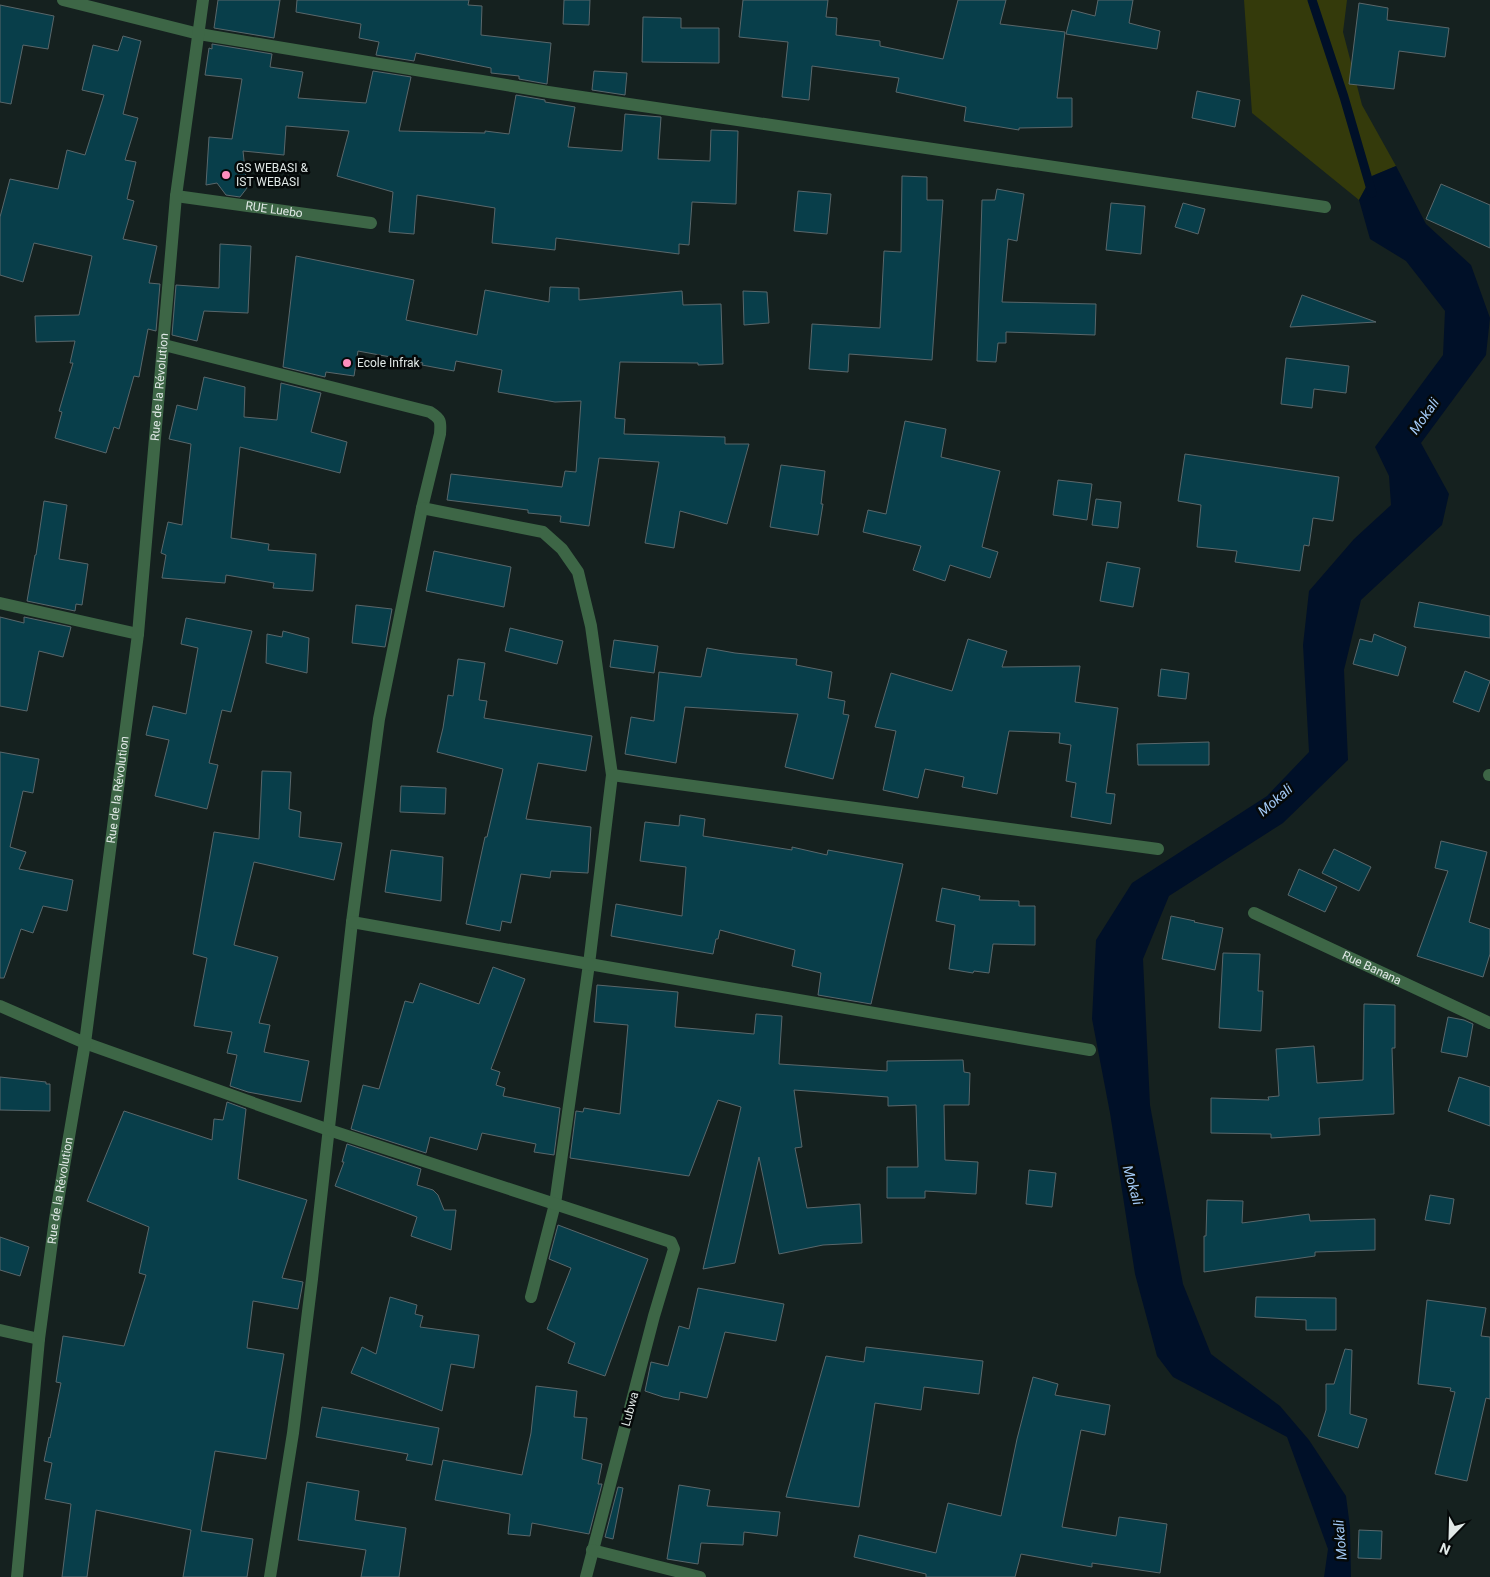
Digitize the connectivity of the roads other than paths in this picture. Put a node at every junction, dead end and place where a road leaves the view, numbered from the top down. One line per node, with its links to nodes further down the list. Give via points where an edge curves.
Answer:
1 (63, 0): 3 (street)
2 (203, 0): 3 (street, Rue de la Révolution)
3 (199, 34): 4 (street, Rue de la Révolution); 5 (street, via 548,92)
4 (176, 196): 6 (street, RUE Luebo); 7 (street, Rue de la Révolution)
5 (1325, 208)
6 (371, 223)
7 (164, 346): 8 (street, via 430,412 438,417 440,434); 10 (street, Rue de la Révolution)
8 (422, 508): 11 (street, via 543,532 562,549 578,572 591,626); 14 (street, via 379,719)
9 (0, 603): 10 (street)
10 (138, 634): 18 (street, Rue de la Révolution)
11 (612, 775): 12 (street); 15 (street)
12 (1158, 849)
13 (1254, 913): 17 (street, Rue Banana)
14 (352, 922): 15 (street); 20 (street)
15 (589, 964): 19 (street); 21 (street)
16 (0, 1006): 18 (street)
17 (1490, 1023)
18 (85, 1043): 20 (street); 24 (street, Rue de la Révolution, via 55,1219)
19 (1090, 1050)
20 (329, 1130): 21 (street); 27 (street, via 293,1434)
21 (555, 1204): 22 (street); 25 (street, Lubwa, via 671,1242 674,1249)
22 (531, 1298)
23 (0, 1330): 24 (street)
24 (39, 1339): 26 (street, Rue de la Révolution)
25 (592, 1550): 28 (street, Lubwa); 29 (street)
26 (17, 1577)
27 (270, 1577)
28 (586, 1577)
29 (700, 1577)

